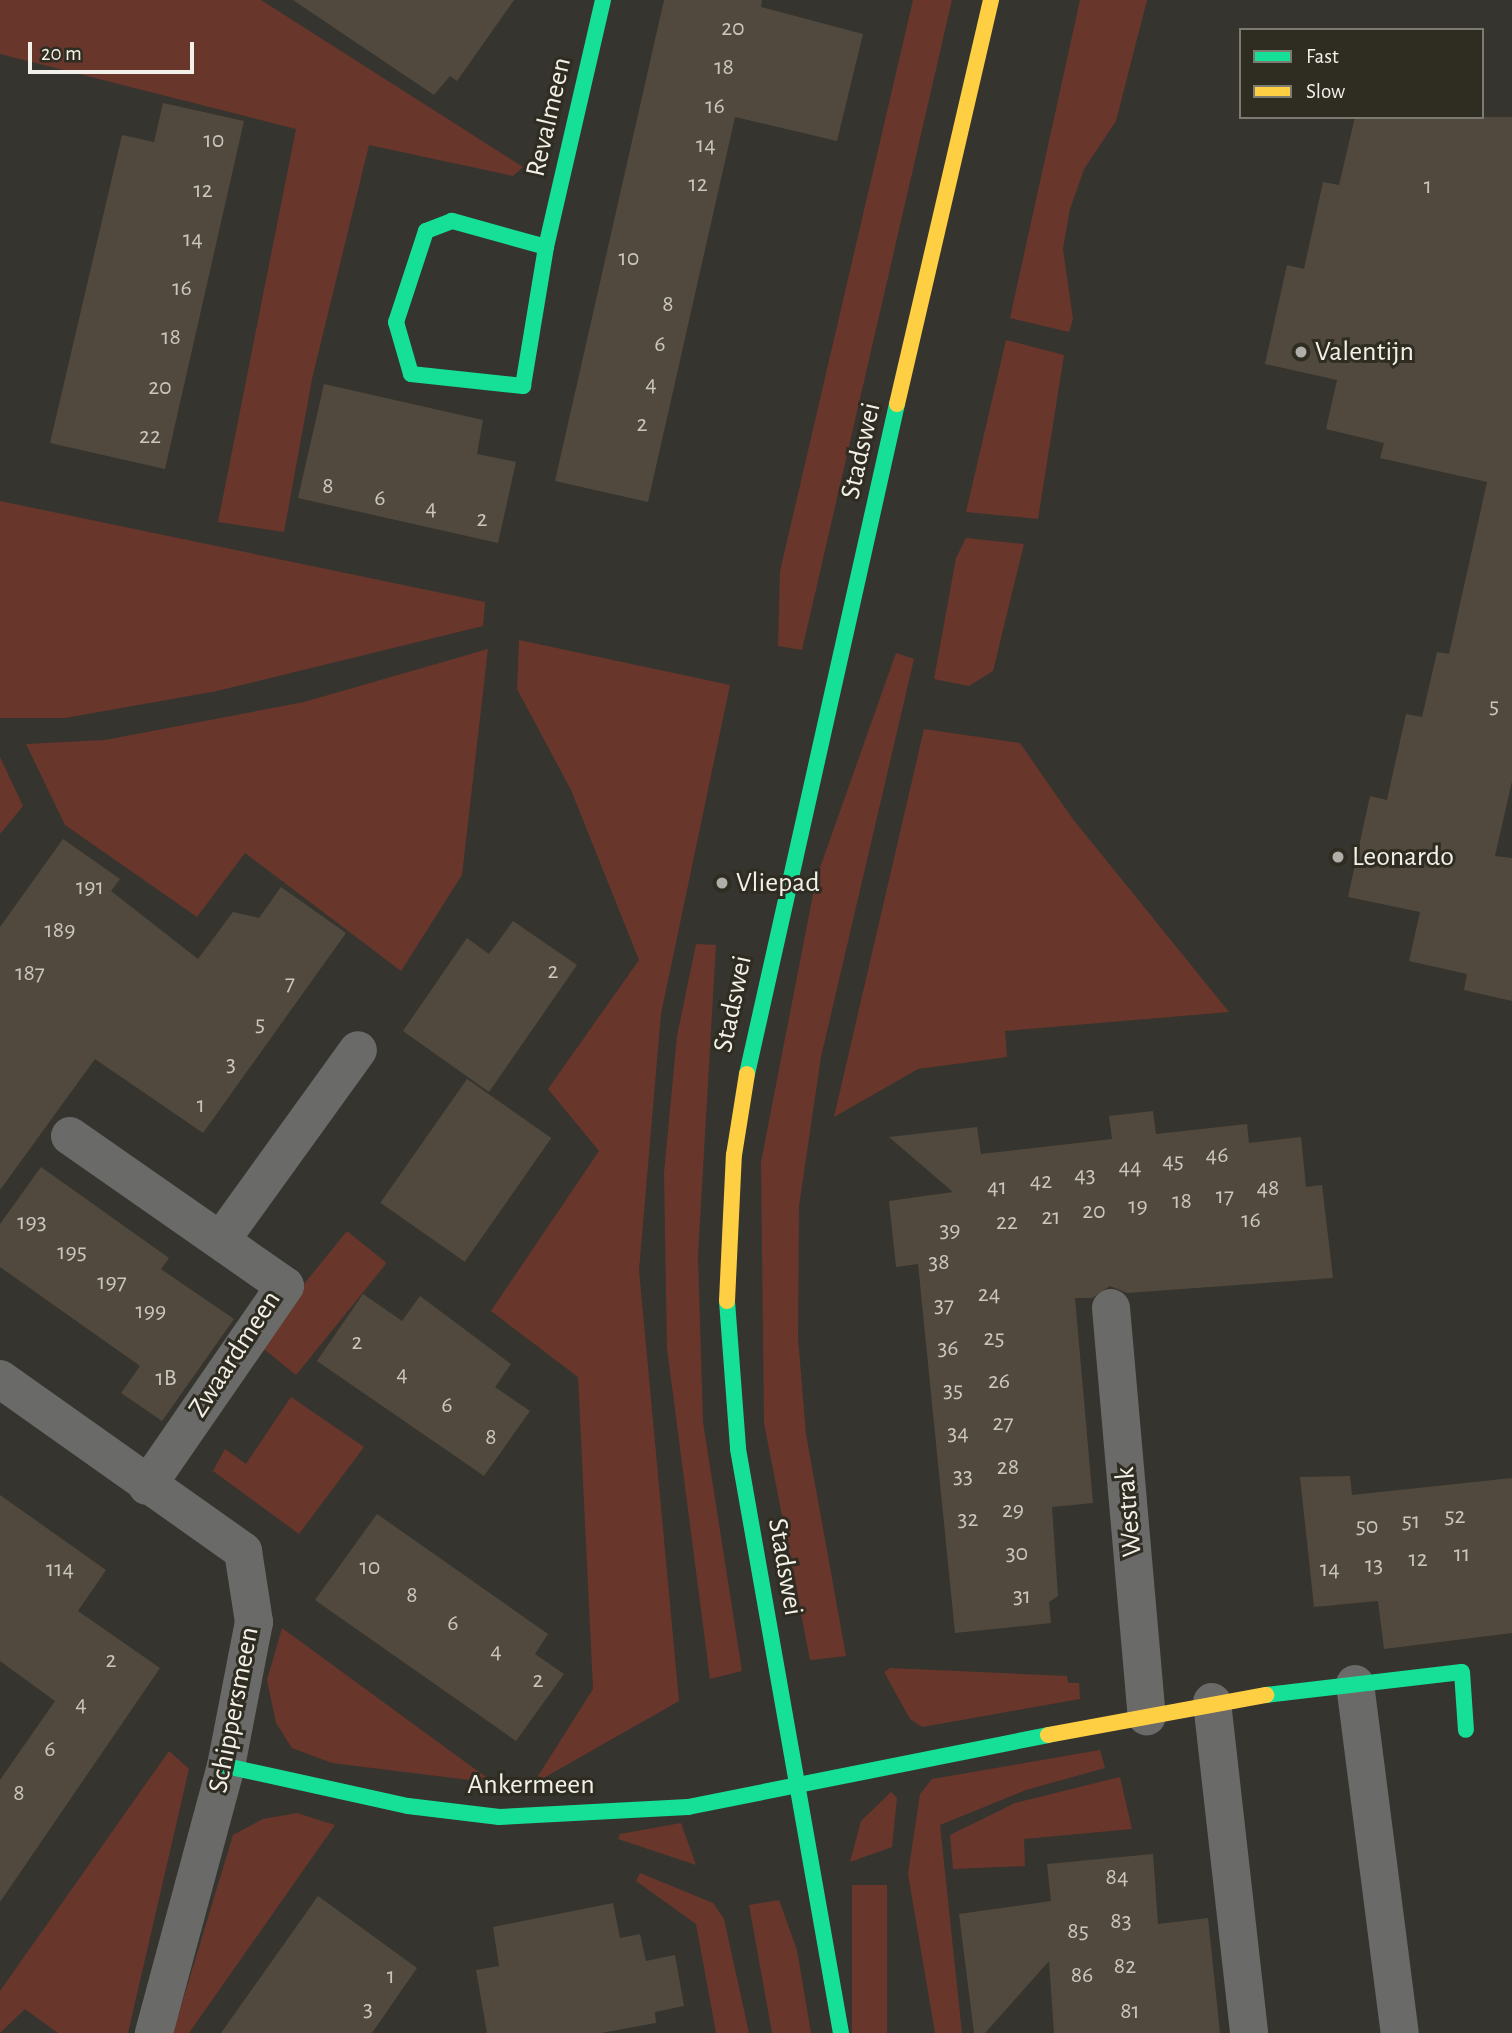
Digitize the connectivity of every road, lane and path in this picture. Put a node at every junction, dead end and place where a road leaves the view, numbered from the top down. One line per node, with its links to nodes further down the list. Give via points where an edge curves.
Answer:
1 (603, 0): 3 (street, Revalmeen)
2 (991, 0): 15 (street, Stadswei, via 760,1001 735,1143 727,1300 738,1449)
3 (546, 247): 3 (street, Revalmeen, via 452,221 426,231 396,322 411,374 523,386)
4 (358, 1050): 6 (street)
5 (70, 1136): 6 (street, Zwaardmeen)
6 (221, 1240): 9 (street, Zwaardmeen, via 285,1286)
7 (1111, 1308): 12 (street, Westrak)
8 (0, 1379): 9 (street, Schippersmeen)
9 (147, 1486): 14 (street, Schippersmeen, via 243,1550 254,1622)
10 (1355, 1684): 11 (street); 13 (street, via 1462,1672); 19 (street)
11 (1212, 1702): 12 (street); 18 (street)
12 (1147, 1716): 15 (street)
13 (1466, 1730)
14 (226, 1766): 15 (street, Ankermeen, via 408,1806 499,1817 688,1807); 16 (street, Schippersmeen)
15 (797, 1785): 17 (street, Stadswei)
16 (154, 2033)
17 (841, 2033)
18 (1249, 2033)
19 (1400, 2033)

